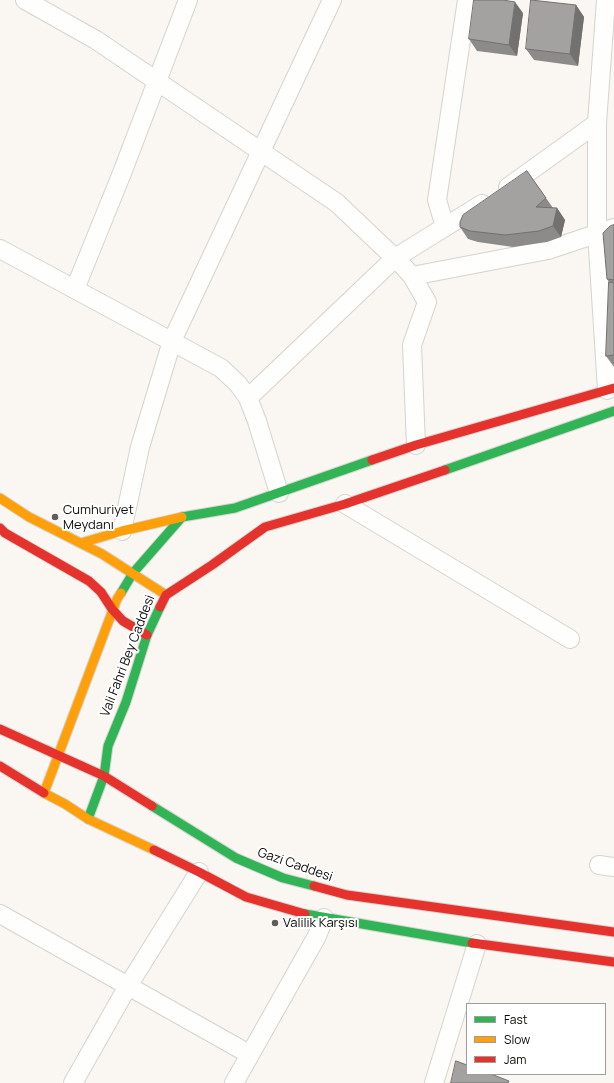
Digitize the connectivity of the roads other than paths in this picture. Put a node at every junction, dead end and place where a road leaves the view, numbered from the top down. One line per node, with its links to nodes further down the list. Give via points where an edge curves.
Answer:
1 (25, 0): 6 (street)
2 (188, 0): 7 (street)
3 (332, 0): 9 (street)
4 (467, 0): 10 (street, via 437,200)
5 (606, 0): 8 (street)
6 (49, 5): 7 (street)
7 (157, 80): 9 (street); 16 (street)
8 (597, 123): 10 (street, via 523,177); 12 (street)
9 (261, 152): 14 (street, via 337,203); 17 (street)
10 (445, 228): 14 (street)
11 (614, 228): 12 (street)
12 (597, 233): 15 (street, via 548,250); 18 (street)
13 (0, 250): 16 (street)
14 (395, 258): 15 (street); 19 (street)
15 (412, 276): 21 (street, via 427,302 412,345)
16 (75, 289): 17 (street)
17 (172, 341): 19 (street, via 221,368); 27 (street, via 140,447)
18 (610, 389): 21 (main road)
19 (248, 398): 22 (street)
20 (614, 411): 24 (main road)
21 (416, 445): 22 (main road)
22 (279, 493): 25 (main road, via 235,508)
23 (0, 498): 28 (main road, Vali Fahri Bey Caddesi, via 16,510)
24 (345, 504): 30 (main road, via 265,527); 33 (street)
25 (182, 517): 27 (main road); 29 (main road)
26 (0, 528): 31 (main road, via 89,581 101,592)
27 (122, 531): 28 (main road)
28 (81, 543): 29 (main road, Vali Fahri Bey Caddesi)
29 (133, 573): 30 (main road, Vali Fahri Bey Caddesi); 31 (main road)
30 (166, 595): 32 (main road, Vali Fahri Bey Caddesi)
31 (112, 610): 32 (main road, via 123,622); 35 (main road)
32 (148, 635): 37 (main road, Vali Fahri Bey Caddesi, via 126,702 108,746)
33 (570, 639)
34 (0, 729): 35 (main road, Gazi Caddesi)
35 (58, 755): 37 (main road, Gazi Caddesi); 38 (main road)
36 (0, 766): 38 (main road)
37 (104, 776): 39 (main road, Vali Fahri Bey Caddesi); 43 (main road, Gazi Caddesi, via 236,858 283,878 346,896)
38 (44, 793): 39 (main road)
39 (88, 818): 40 (main road)
40 (199, 872): 42 (main road, via 246,897); 46 (street)
41 (0, 914): 46 (street)
42 (324, 918): 44 (main road); 47 (street, via 317,936)
43 (614, 932)
44 (477, 944): 45 (main road); 50 (street)
45 (614, 962)
46 (128, 986): 47 (street); 48 (street)
47 (249, 1054): 49 (street)
48 (73, 1083)
49 (234, 1083)
50 (434, 1083)

